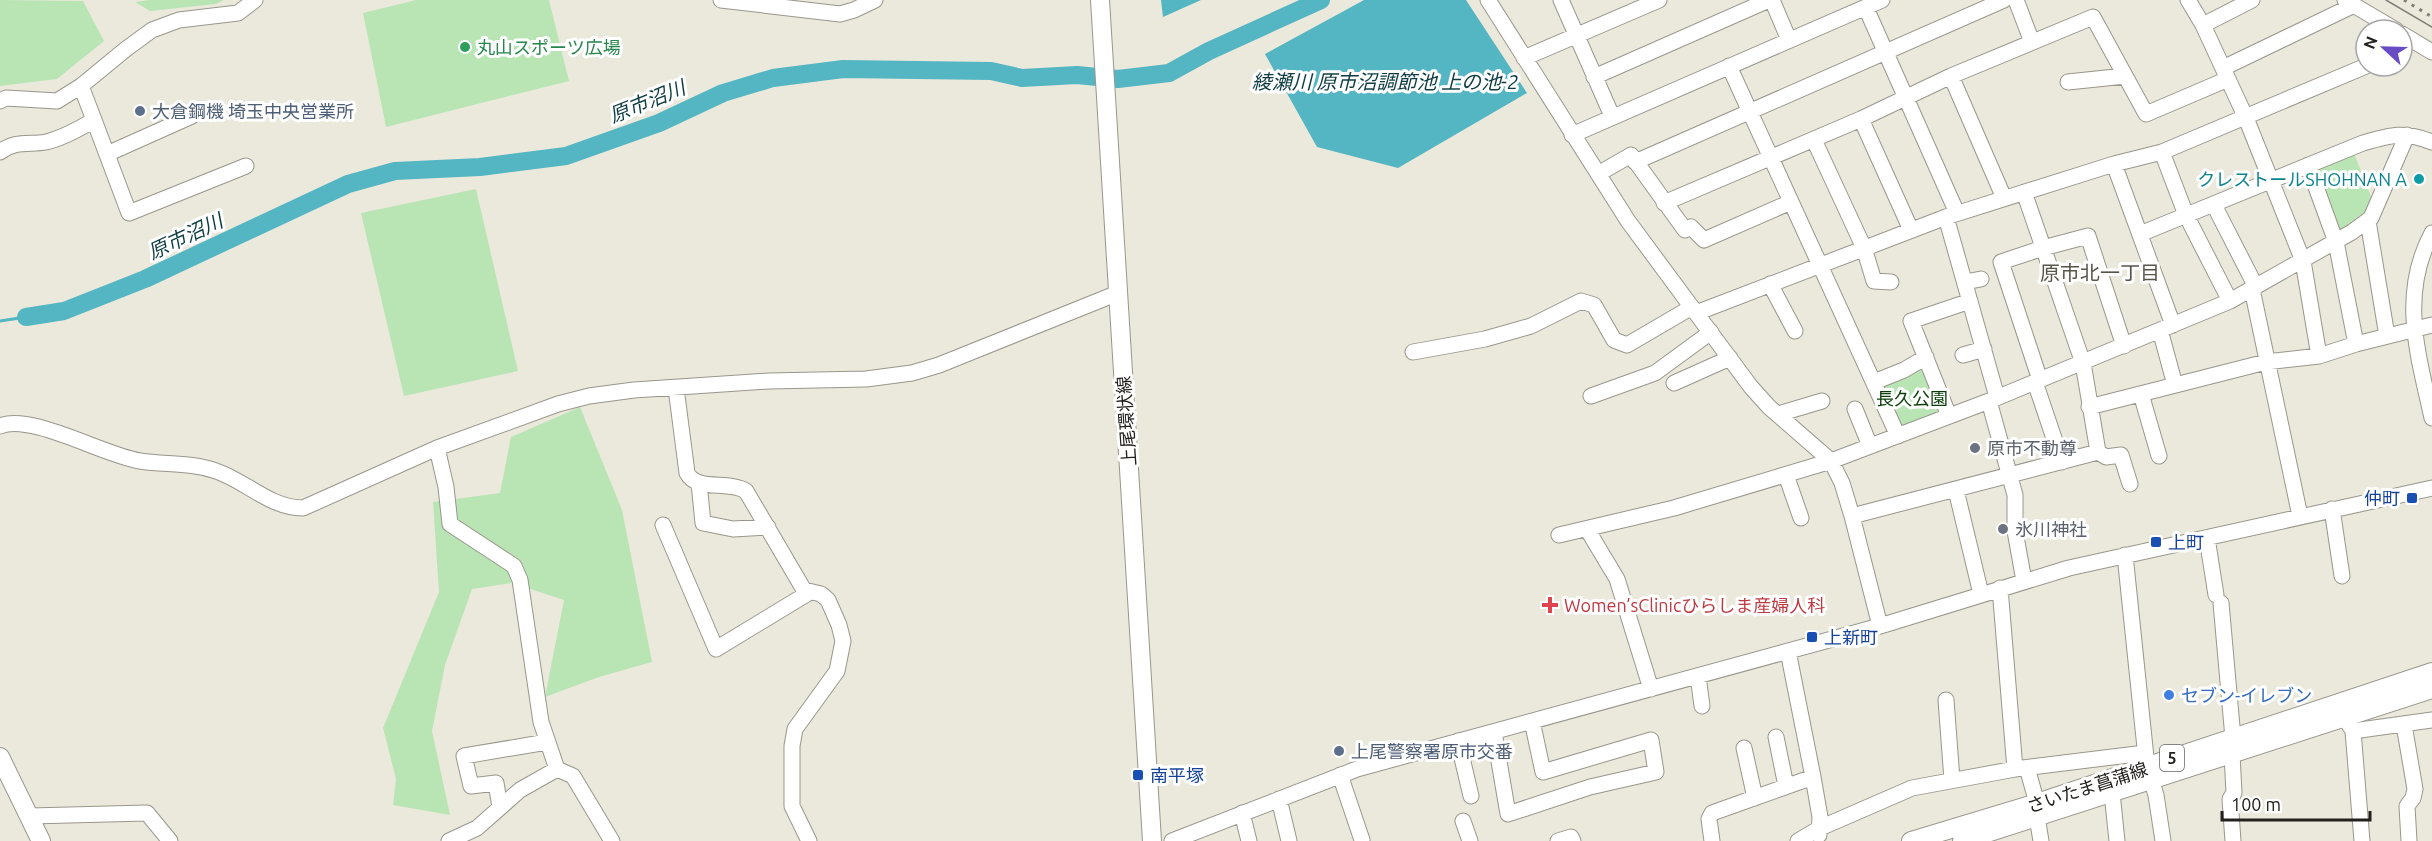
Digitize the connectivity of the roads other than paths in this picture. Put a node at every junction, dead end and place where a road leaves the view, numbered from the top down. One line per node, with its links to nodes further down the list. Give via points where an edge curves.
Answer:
1 (255, 0): 32 (street, via 238,13 179,20 152,30)
2 (721, 0): 3 (street, via 840,14)
3 (875, 0)
4 (1100, 0): 76 (main road, 上尾環状線)
5 (1488, 0): 24 (street)
6 (1561, 0): 18 (street)
7 (1659, 0): 18 (street)
8 (1770, 0): 19 (street); 30 (street)
9 (1882, 0): 15 (street)
10 (2004, 0): 22 (street)
11 (2016, 0): 20 (street)
12 (2188, 0): 17 (street)
13 (2252, 0): 17 (street)
14 (2350, 3): 16 (street); 27 (street)
15 (1866, 8): 19 (street); 22 (street)
16 (2376, 18)
17 (2203, 25): 27 (street)
18 (1575, 36): 24 (street); 30 (street)
19 (1789, 40): 25 (street)
20 (2032, 42): 28 (street); 29 (street, via 2093,17)
21 (2416, 42): 23 (street)
22 (1887, 52): 33 (street); 35 (street)
23 (2432, 52)
24 (1524, 58): 41 (street)
25 (1729, 66): 35 (street); 37 (street)
26 (2354, 71): 38 (street)
27 (2226, 74): 29 (street, via 2146,114); 38 (street)
28 (1951, 76): 33 (street); 56 (street)
29 (2125, 76): 31 (street)
30 (1594, 77): 37 (street)
31 (2068, 82)
32 (81, 86): 34 (street, via 57,101); 40 (street)
33 (1907, 97): 39 (street); 60 (street)
34 (0, 101)
35 (1751, 111): 48 (street); 49 (street)
36 (192, 116): 47 (street)
37 (1612, 116): 41 (street)
38 (2246, 118): 46 (street); 54 (street)
39 (1861, 119): 43 (street); 63 (street)
40 (94, 120): 45 (street, via 70,134 44,142 25,142); 47 (street)
41 (1572, 135): 53 (street)
42 (2407, 135): 44 (street); 52 (street, via 2394,134 2363,143); 62 (street)
43 (1814, 140): 48 (street); 67 (street)
44 (2432, 142)
45 (0, 152)
46 (2162, 152): 50 (street); 61 (street)
47 (107, 154): 51 (street, via 129,213)
48 (1771, 158): 57 (street); 58 (street)
49 (1635, 162): 53 (street, via 1631,155); 58 (street)
50 (2114, 164): 55 (street); 65 (street)
51 (246, 165)
52 (2308, 165): 54 (street); 66 (street)
53 (1598, 174): 79 (street)
54 (2271, 180): 59 (street); 69 (street)
55 (2024, 192): 56 (street); 68 (street)
56 (2004, 198): 60 (street)
57 (1791, 202): 58 (street, via 1704,240 1691,227 1685,230); 70 (street)
58 (1664, 203)
59 (2214, 205): 61 (street); 75 (street)
60 (1951, 215): 63 (street); 73 (street)
61 (2186, 215): 65 (street); 78 (street)
62 (2368, 221): 66 (street); 85 (street)
63 (1911, 230): 67 (street)
64 (2432, 233): 82 (street, via 2415,273)
65 (2140, 234): 81 (street)
66 (2336, 242): 69 (street); 86 (street)
67 (1864, 248): 70 (street); 72 (street, via 1874,281)
68 (2043, 248): 87 (street, via 2088,236); 95 (street); 96 (street, via 2001,262)
69 (2303, 261): 75 (street); 91 (street)
70 (1820, 264): 74 (street); 97 (street)
71 (1981, 279): 73 (street)
72 (1891, 282)
73 (1965, 282): 77 (street)
74 (1770, 284): 79 (street); 83 (street)
75 (2254, 288): 78 (street); 94 (street)
76 (1118, 293): 100 (street, via 912,373 866,379); 182 (main road, 上尾環状線)
77 (1970, 301): 88 (street); 92 (street, via 1911,321)
78 (2230, 301): 81 (street)
79 (1694, 310): 84 (street); 89 (street, via 1627,345 1614,339 1593,305 1581,300 1531,326)
80 (2432, 325): 82 (street)
81 (2167, 328): 87 (street); 99 (street)
82 (2414, 329): 85 (street); 109 (street)
83 (1796, 331)
84 (1711, 332): 93 (street); 102 (street, via 1655,373)
85 (2387, 336): 86 (street)
86 (2356, 344): 91 (street)
87 (2124, 345): 95 (street)
88 (1984, 349): 90 (street); 103 (street)
89 (1413, 352)
90 (1963, 355)
91 (2319, 356): 94 (street)
92 (1926, 357): 97 (street); 108 (street)
93 (1731, 358): 98 (street); 107 (street, via 1751,387)
94 (2266, 362): 99 (street); 126 (street)
95 (2083, 363): 96 (street); 105 (street)
96 (2038, 381): 103 (street); 117 (street)
97 (1875, 382): 111 (street)
98 (1674, 383)
99 (2175, 385): 101 (street)
100 (676, 388): 113 (street, via 634,390 558,404); 120 (street, via 687,473)
101 (2141, 394): 105 (street); 115 (street)
102 (1591, 396)
103 (1993, 399): 108 (street); 119 (street)
104 (1822, 401): 107 (street)
105 (2089, 408): 114 (street)
106 (1855, 409): 112 (street)
107 (1778, 414): 116 (street)
108 (1949, 416): 111 (street)
109 (2432, 418)
110 (0, 426): 113 (street, via 31,425 118,456 208,468 293,508 312,506)
111 (1898, 436): 112 (street)
112 (1870, 446): 116 (street)
113 (437, 448): 154 (street, via 450,524 514,566 520,580)
114 (2098, 452): 117 (street); 121 (street, via 2106,457 2121,455)
115 (2159, 456)
116 (1831, 461): 118 (street); 125 (street)
117 (2062, 462): 119 (street)
118 (1786, 475): 127 (street); 130 (street)
119 (2009, 477): 123 (street); 135 (street, via 2015,495 2015,531)
120 (699, 483): 129 (street, via 738,486 746,491); 129 (street, via 704,523 733,529)
121 (2130, 484)
122 (2432, 488): 124 (street)
123 (1956, 490): 125 (street); 138 (street)
124 (2332, 509): 126 (street); 134 (street)
125 (1852, 516): 139 (street)
126 (2300, 516): 132 (street)
127 (1801, 518)
128 (663, 525): 137 (street, via 716,649)
129 (768, 527): 137 (street, via 804,590)
130 (1587, 529): 131 (street); 143 (street, via 1617,579)
131 (1559, 535)
132 (2207, 537): 133 (street); 155 (street, via 2218,599)
133 (2125, 555): 135 (street); 158 (street)
134 (2342, 576)
135 (2024, 581): 136 (street)
136 (2000, 588): 138 (street); 159 (street)
137 (810, 592): 181 (street, via 828,600 843,641 837,670 795,729 792,746 792,806)
138 (1981, 594): 139 (street)
139 (1880, 626): 140 (street)
140 (1788, 651): 142 (street); 162 (street)
141 (2432, 672): 155 (main road, さいたま菖蒲線 / 5)
142 (1698, 676): 143 (street); 146 (street)
143 (1651, 688): 148 (street)
144 (2432, 689): 149 (main road, さいたま菖蒲線 / 5)
145 (1946, 700): 163 (street)
146 (1702, 706)
147 (2432, 720): 150 (street)
148 (1532, 721): 151 (street); 151 (street, via 1543,772 1650,740 1656,772 1590,787 1508,814)
149 (2349, 725): 150 (street); 155 (main road, さいたま菖蒲線 / 5); 197 (street)
150 (2404, 725): 198 (street, via 2415,789 2407,806)
151 (1494, 732): 153 (street)
152 (1776, 737): 164 (street)
153 (1458, 741): 161 (street); 166 (street)
154 (547, 742): 160 (street); 169 (street, via 464,756 471,786 496,783)
155 (2232, 746): 158 (main road, さいたま菖蒲線 / 5); 196 (street)
156 (1744, 748): 167 (street)
157 (0, 758): 172 (main road)
158 (2148, 766): 159 (street); 165 (main road, さいたま菖蒲線 / 5); 170 (main road, さいたま菖蒲線 / 5); 195 (street, via 2157,795)
159 (2021, 768): 163 (street); 170 (street)
160 (557, 769): 169 (street, via 520,790); 180 (street, via 573,776)
161 (1340, 775): 168 (street); 176 (street)
162 (1814, 777): 164 (street); 175 (street)
163 (1952, 780): 175 (street, via 1912,788)
164 (1786, 786): 167 (street)
165 (2112, 793): 170 (main road, さいたま菖蒲線 / 5); 194 (street)
166 (1471, 796)
167 (1755, 798): 189 (street, via 1712,813)
168 (1279, 799): 171 (street); 185 (street)
169 (500, 807): 174 (street)
170 (2037, 810): 191 (main road, さいたま菖蒲線 / 5); 192 (main road, さいたま菖蒲線 / 5); 193 (street)
171 (1242, 813): 183 (street); 184 (street)
172 (30, 816): 177 (main road); 178 (street, via 147,813)
173 (1463, 821): 186 (street)
174 (478, 834): 179 (street)
175 (1819, 835): 190 (street)
176 (1362, 840)
177 (41, 841)
178 (170, 841)
179 (448, 841)
180 (612, 841)
181 (809, 841)
182 (1152, 841)
183 (1172, 841)
184 (1249, 841)
185 (1289, 841)
186 (1470, 841)
187 (1558, 841): 188 (street, via 1571,837)
188 (1572, 841)
189 (1712, 841)
190 (1798, 841)
191 (1911, 841)
192 (1962, 841)
193 (2041, 841)
194 (2117, 841)
195 (2163, 841)
196 (2233, 841)
197 (2362, 841)
198 (2409, 841)

